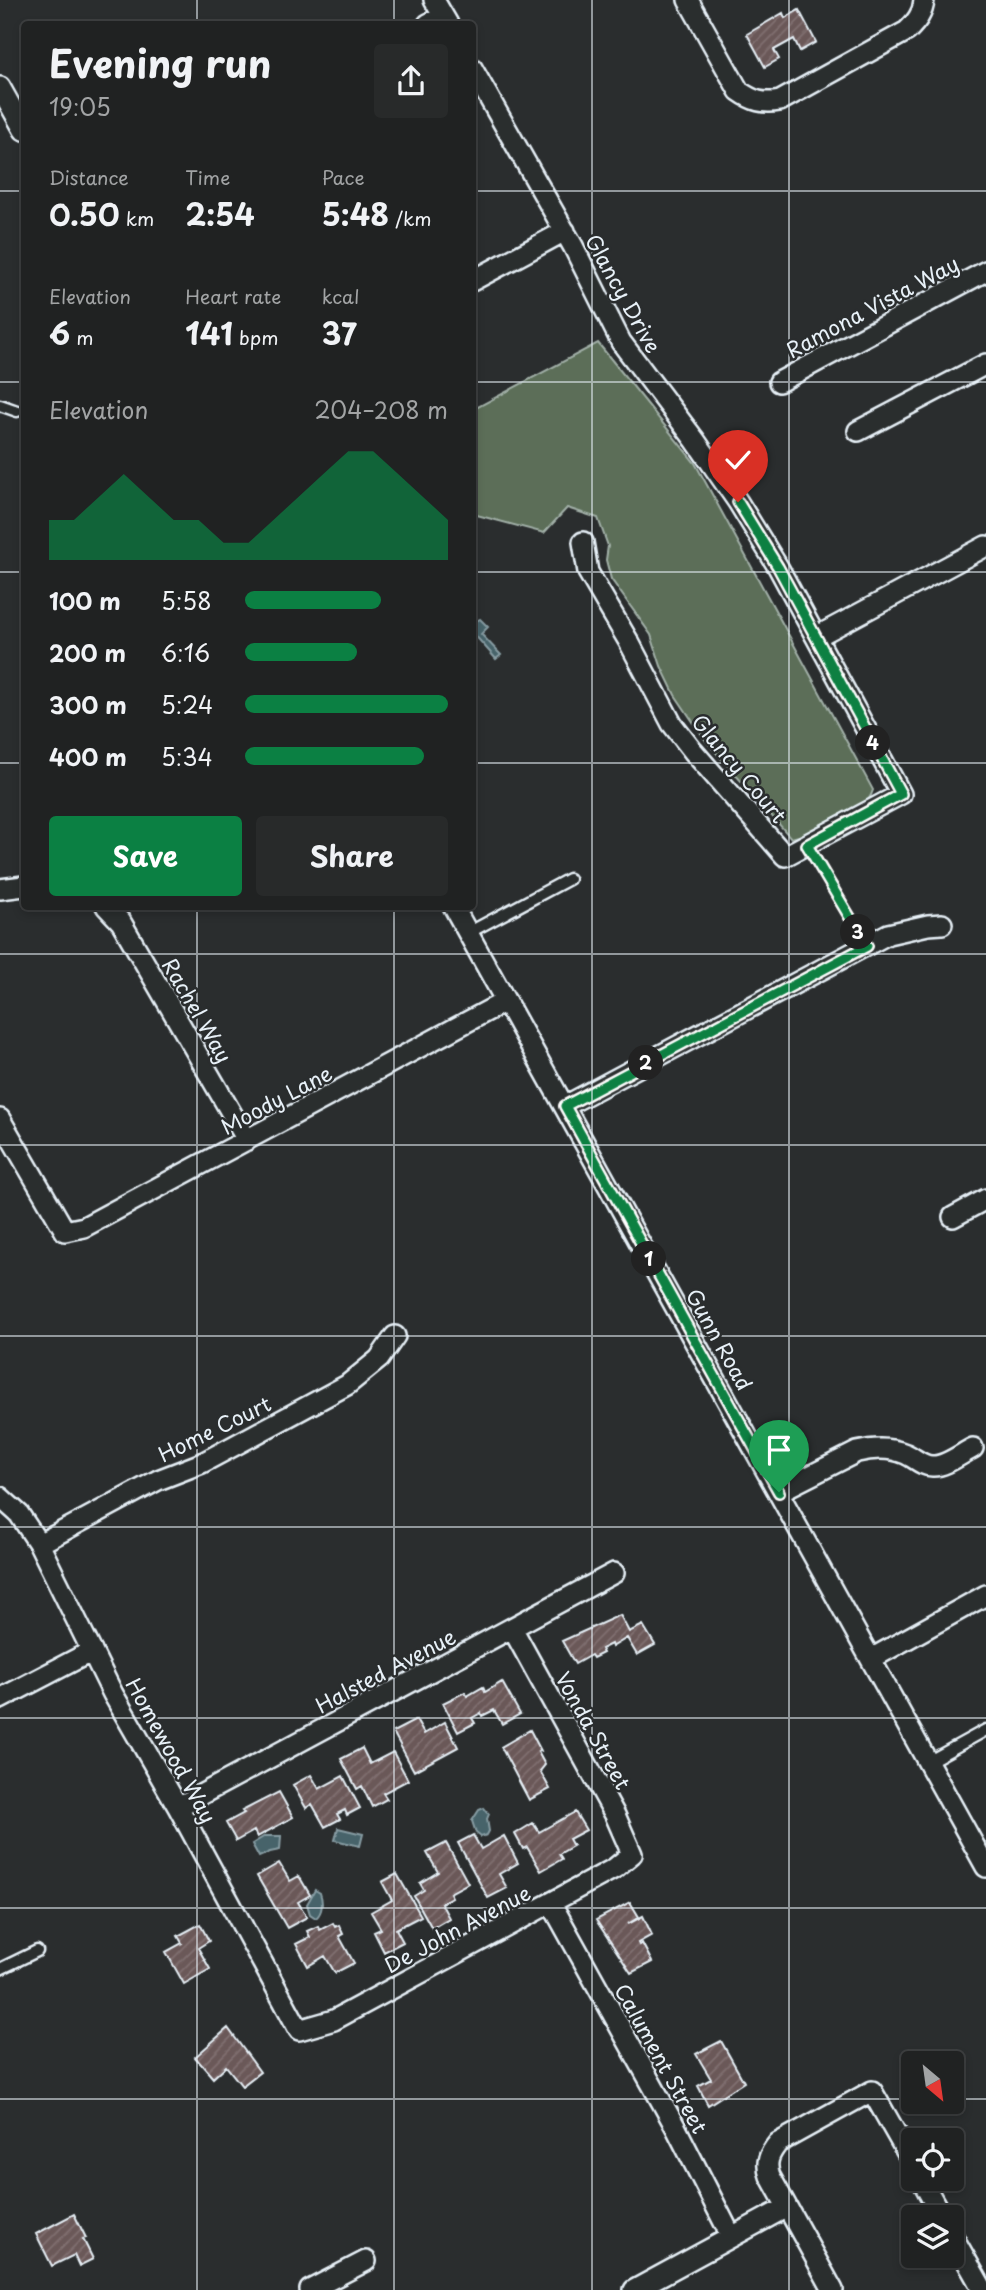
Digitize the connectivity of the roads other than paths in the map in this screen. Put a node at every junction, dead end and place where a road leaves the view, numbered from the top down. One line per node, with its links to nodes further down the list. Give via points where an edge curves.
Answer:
1 (688, 0): 2 (street, via 739,91 767,103 780,101 907,31 917,21)
2 (924, 0)
3 (476, 75): 6 (street, Glancy Drive)
4 (0, 87): 5 (street)
5 (21, 125)
6 (565, 232): 8 (street); 16 (street, Glancy Drive, via 621,342 738,502)
7 (986, 271): 10 (street, Ramona Vista Way)
8 (476, 279)
9 (986, 364): 13 (street)
10 (779, 382)
11 (0, 405): 12 (lane)
12 (17, 411)
13 (858, 431)
14 (583, 542): 16 (street, Glancy Court, via 588,572 672,724 785,856 901,794)
15 (986, 546): 16 (street)
16 (816, 636)
17 (569, 879): 23 (lane)
18 (21, 886): 19 (street)
19 (0, 889)
20 (110, 910): 27 (street, Rachel Way, via 121,922)
21 (455, 910): 23 (street, Gunn Road)
22 (942, 924): 25 (street, via 901,930 867,946)
23 (468, 933): 24 (street, Gunn Road)
24 (506, 1000): 25 (street, Gunn Road); 27 (street, Moody Lane)
25 (565, 1106): 32 (street, Gunn Road)
26 (0, 1119): 27 (street, Moody Lane, via 65,1231 84,1227)
27 (247, 1140)
28 (986, 1199): 29 (street)
29 (953, 1217)
30 (395, 1336): 34 (street, Home Court, via 379,1359 347,1385)
31 (973, 1448): 32 (street, via 931,1466 889,1449 870,1448)
32 (779, 1492): 39 (street, Gunn Road)
33 (0, 1497): 34 (street, Homewood Way, via 19,1514)
34 (39, 1544): 38 (street, Homewood Way)
35 (614, 1573): 37 (street, Halsted Avenue)
36 (986, 1595): 39 (street)
37 (512, 1628): 43 (street, Halsted Avenue); 44 (street, Vonda Street)
38 (92, 1651): 40 (street); 43 (street, Homewood Way)
39 (871, 1659): 42 (street, Gunn Road)
40 (0, 1699)
41 (986, 1730): 42 (lane)
42 (928, 1762): 45 (street, Gunn Road)
43 (178, 1807): 49 (street, Homewood Way)
44 (632, 1854): 46 (street, De John Avenue)
45 (986, 1867)
46 (551, 1903): 49 (street, De John Avenue, via 334,2020); 52 (street, Calument Street)
47 (37, 1951): 48 (lane)
48 (0, 1969)
49 (299, 2030)
50 (901, 2142): 51 (street, via 872,2091 778,2143 768,2158 768,2170)
51 (787, 2207): 52 (street); 57 (street)
52 (739, 2232): 56 (street)
53 (964, 2256): 58 (street)
54 (366, 2261): 55 (street)
55 (310, 2290)
56 (634, 2290)
57 (833, 2290)
58 (983, 2290)

